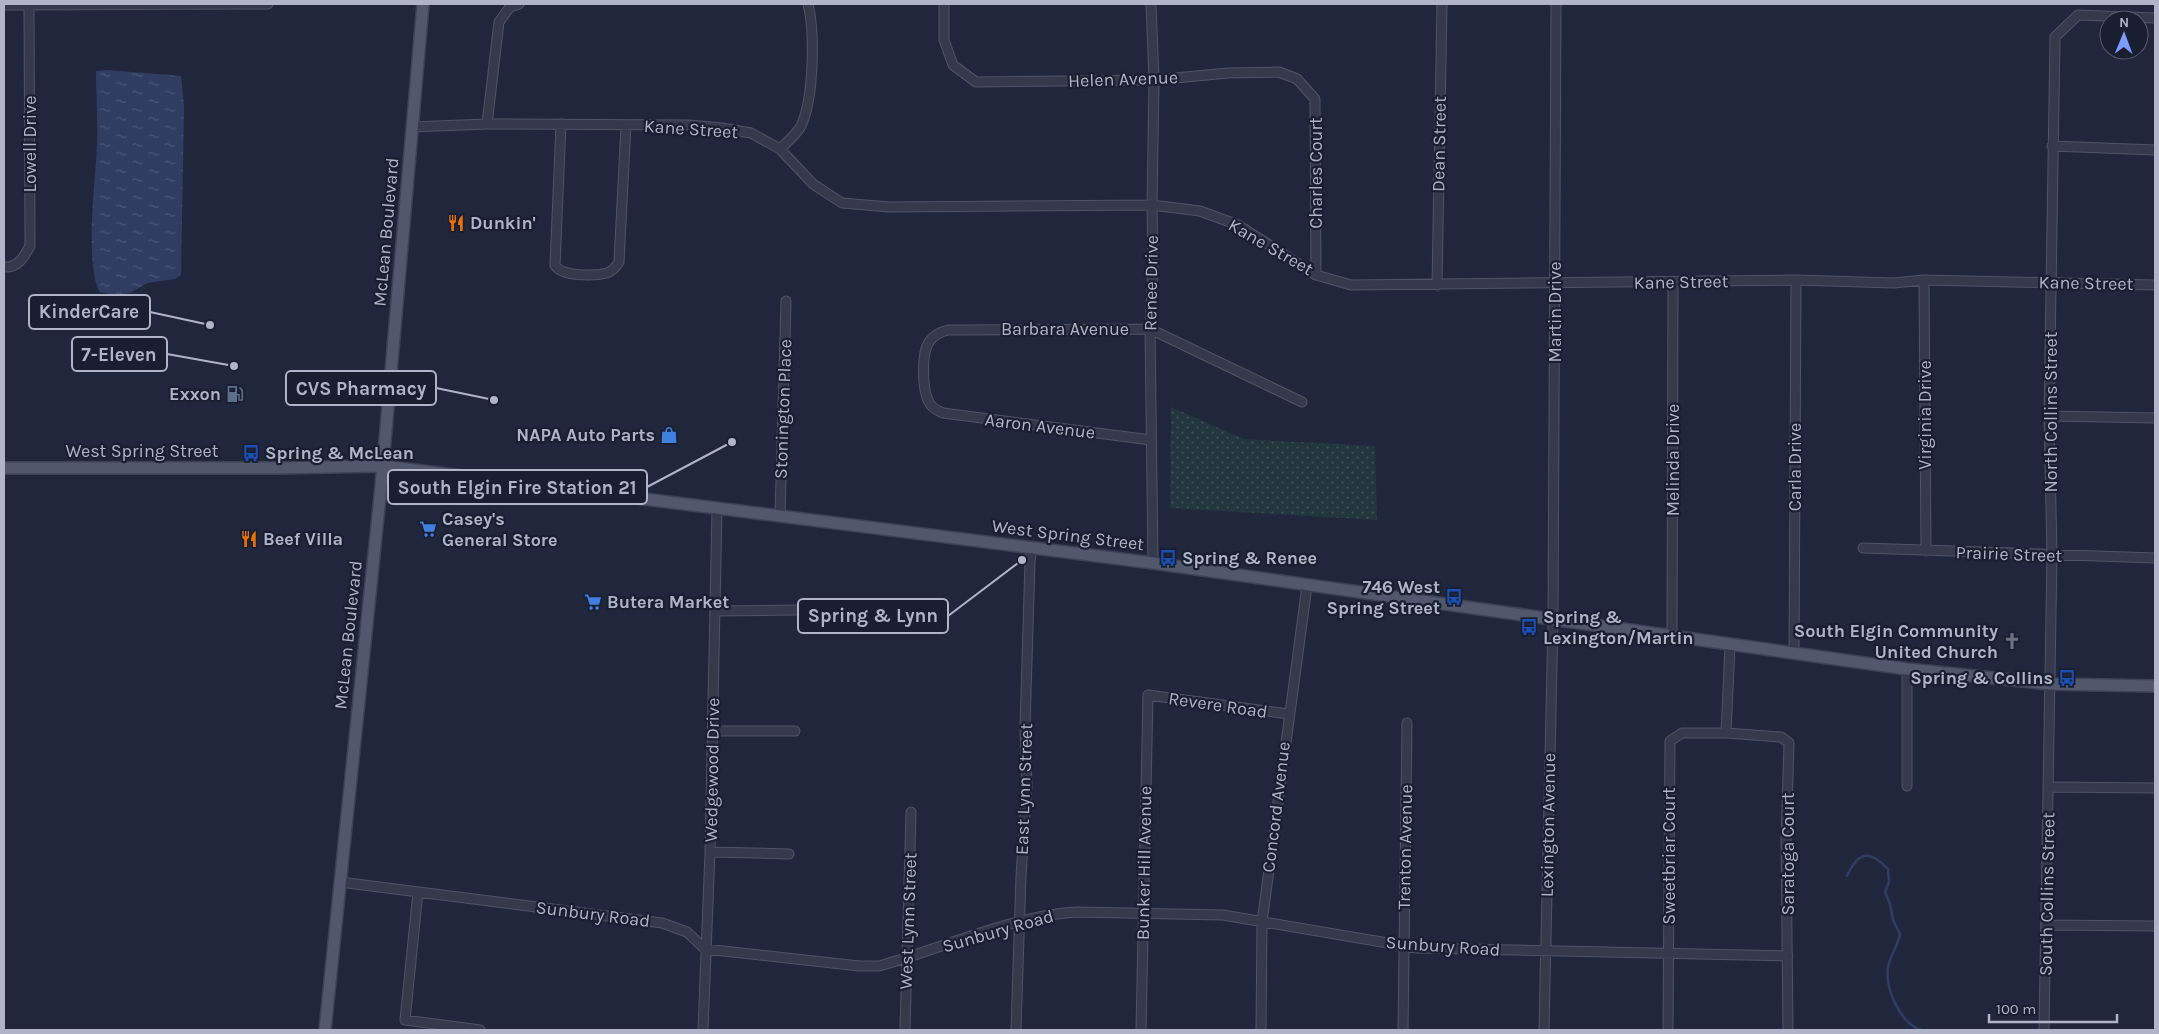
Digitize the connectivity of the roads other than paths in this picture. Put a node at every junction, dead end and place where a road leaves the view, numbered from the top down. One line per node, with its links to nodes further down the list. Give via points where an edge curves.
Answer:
1 (268, 4): 10 (street)
2 (424, 4): 17 (main road, McLean Boulevard)
3 (519, 4): 14 (street, via 510,7 499,22)
4 (808, 4): 19 (street, via 812,21 809,101 800,127)
5 (944, 4): 13 (street, Helen Avenue, via 944,40 953,65 976,82)
6 (1151, 4): 13 (street, Renee Drive)
7 (1442, 4): 30 (street, Dean Street)
8 (1556, 4): 26 (street, Martin Drive)
9 (4, 5): 10 (street)
10 (29, 6): 22 (street, Lowell Drive, via 30,246 22,261)
11 (2155, 18): 18 (street, North Collins Street, via 2078,16 2055,37)
12 (1297, 79): 13 (street, Helen Avenue, via 1279,72 1228,72); 23 (street, Charles Court, via 1315,99)
13 (1154, 80): 21 (street, Renee Drive)
14 (486, 124): 15 (street, Kane Street); 17 (street, Kane Street)
15 (561, 124): 16 (street, Kane Street); 16 (street, via 555,265 566,274 606,273 619,262)
16 (626, 125): 19 (street, Kane Street, via 722,128 751,133)
17 (412, 127): 38 (main road, McLean Boulevard)
18 (2052, 146): 20 (street); 28 (street, North Collins Street)
19 (780, 149): 21 (street, Kane Street, via 813,184 842,203 889,207)
20 (2155, 150)
21 (1152, 205): 23 (street, Kane Street, via 1200,211 1238,225); 32 (street, Renee Drive)
22 (4, 267)
23 (1316, 274): 30 (street, Kane Street, via 1351,285)
24 (1796, 280): 25 (street, Kane Street, via 1894,283); 27 (street, Kane Street); 54 (street, Carla Drive)
25 (1924, 280): 28 (street, Kane Street); 44 (street, Virginia Drive)
26 (1555, 282): 27 (street, Kane Street); 30 (street, Kane Street); 51 (street, Martin Drive)
27 (1673, 283): 52 (street, Melinda Drive)
28 (2050, 283): 29 (street, Kane Street); 35 (street, North Collins Street)
29 (2155, 284)
30 (1437, 285)
31 (786, 301): 41 (street, Stonington Place)
32 (1150, 329): 33 (street, Barbara Avenue); 34 (street, Barbara Avenue, via 955,329 940,332 933,336 925,351 924,389); 37 (street, Renee Drive)
33 (1302, 402)
34 (931, 406): 37 (street, Aaron Avenue, via 943,413)
35 (2049, 416): 36 (street); 45 (street, North Collins Street)
36 (2155, 418)
37 (1151, 440): 47 (street, Renee Drive)
38 (382, 466): 39 (main road, West Spring Street); 40 (main road, West Spring Street); 70 (main road, McLean Boulevard)
39 (4, 468)
40 (717, 509): 41 (main road, West Spring Street); 50 (street, Wedgewood Drive)
41 (780, 516): 42 (main road, West Spring Street)
42 (1032, 547): 47 (main road, West Spring Street); 73 (street, East Lynn Street, via 1025,727 1027,786)
43 (1863, 548): 44 (street, Prairie Street)
44 (1926, 551): 45 (street, Prairie Street)
45 (2052, 555): 46 (street, Prairie Street); 56 (street, North Collins Street)
46 (2155, 558)
47 (1153, 563): 48 (main road, West Spring Street)
48 (1307, 586): 51 (main road, West Spring Street); 59 (street, Concord Avenue)
49 (796, 610): 50 (street)
50 (716, 611): 61 (street, Wedgewood Drive)
51 (1553, 620): 52 (main road, West Spring Street); 79 (street, Lexington Avenue)
52 (1672, 637): 53 (main road, West Spring Street)
53 (1730, 645): 54 (main road, West Spring Street); 63 (street)
54 (1794, 654): 55 (main road, West Spring Street)
55 (1907, 669): 56 (main road, West Spring Street); 64 (street)
56 (2050, 684): 57 (main road, West Spring Street); 65 (street, North Collins Street)
57 (2155, 686)
58 (1148, 695): 59 (street, Revere Road); 72 (street, Bunker Hill Avenue)
59 (1288, 714): 74 (street, Concord Avenue)
60 (1407, 723): 77 (street, Trenton Avenue)
61 (712, 731): 62 (street); 68 (street, Wedgewood Drive)
62 (795, 731)
63 (1726, 733): 80 (street, Sweetbriar Court, via 1682,733 1670,741); 81 (street, Saratoga Court, via 1781,737 1789,743 1786,840)
64 (1907, 786)
65 (2050, 787): 66 (street); 75 (street, South Collins Street)
66 (2155, 788)
67 (911, 812): 82 (street, West Lynn Street)
68 (710, 852): 69 (street); 78 (street, Wedgewood Drive)
69 (789, 854)
70 (340, 882): 71 (street, Sunbury Road); 83 (main road, McLean Boulevard)
71 (418, 892): 78 (street, Sunbury Road, via 662,923 687,932); 84 (street, via 405,1019)
72 (1143, 913): 73 (street, Sunbury Road, via 1057,913); 74 (street, Sunbury Road, via 1223,915); 88 (street, Bunker Hill Avenue)
73 (1019, 922): 82 (street, Sunbury Road); 87 (street, East Lynn Street)
74 (1262, 922): 77 (street, Sunbury Road); 89 (street, Concord Avenue)
75 (2047, 925): 76 (street); 94 (street, South Collins Street)
76 (2155, 926)
77 (1404, 946): 79 (street, Sunbury Road); 90 (street, Trenton Avenue)
78 (705, 949): 82 (street, Sunbury Road, via 859,966 879,966); 85 (street, Wedgewood Drive)
79 (1545, 952): 80 (street, Sunbury Road); 91 (street, Lexington Avenue)
80 (1668, 954): 81 (street, Sunbury Road); 92 (street, Sweetbriar Court)
81 (1788, 956): 93 (street, Saratoga Court)
82 (908, 958): 86 (street, West Lynn Street, via 905,969)
83 (325, 1030)
84 (480, 1030)
85 (703, 1030)
86 (905, 1030)
87 (1016, 1030)
88 (1141, 1030)
89 (1261, 1030)
90 (1403, 1030)
91 (1544, 1030)
92 (1668, 1030)
93 (1788, 1030)
94 (2044, 1030)

